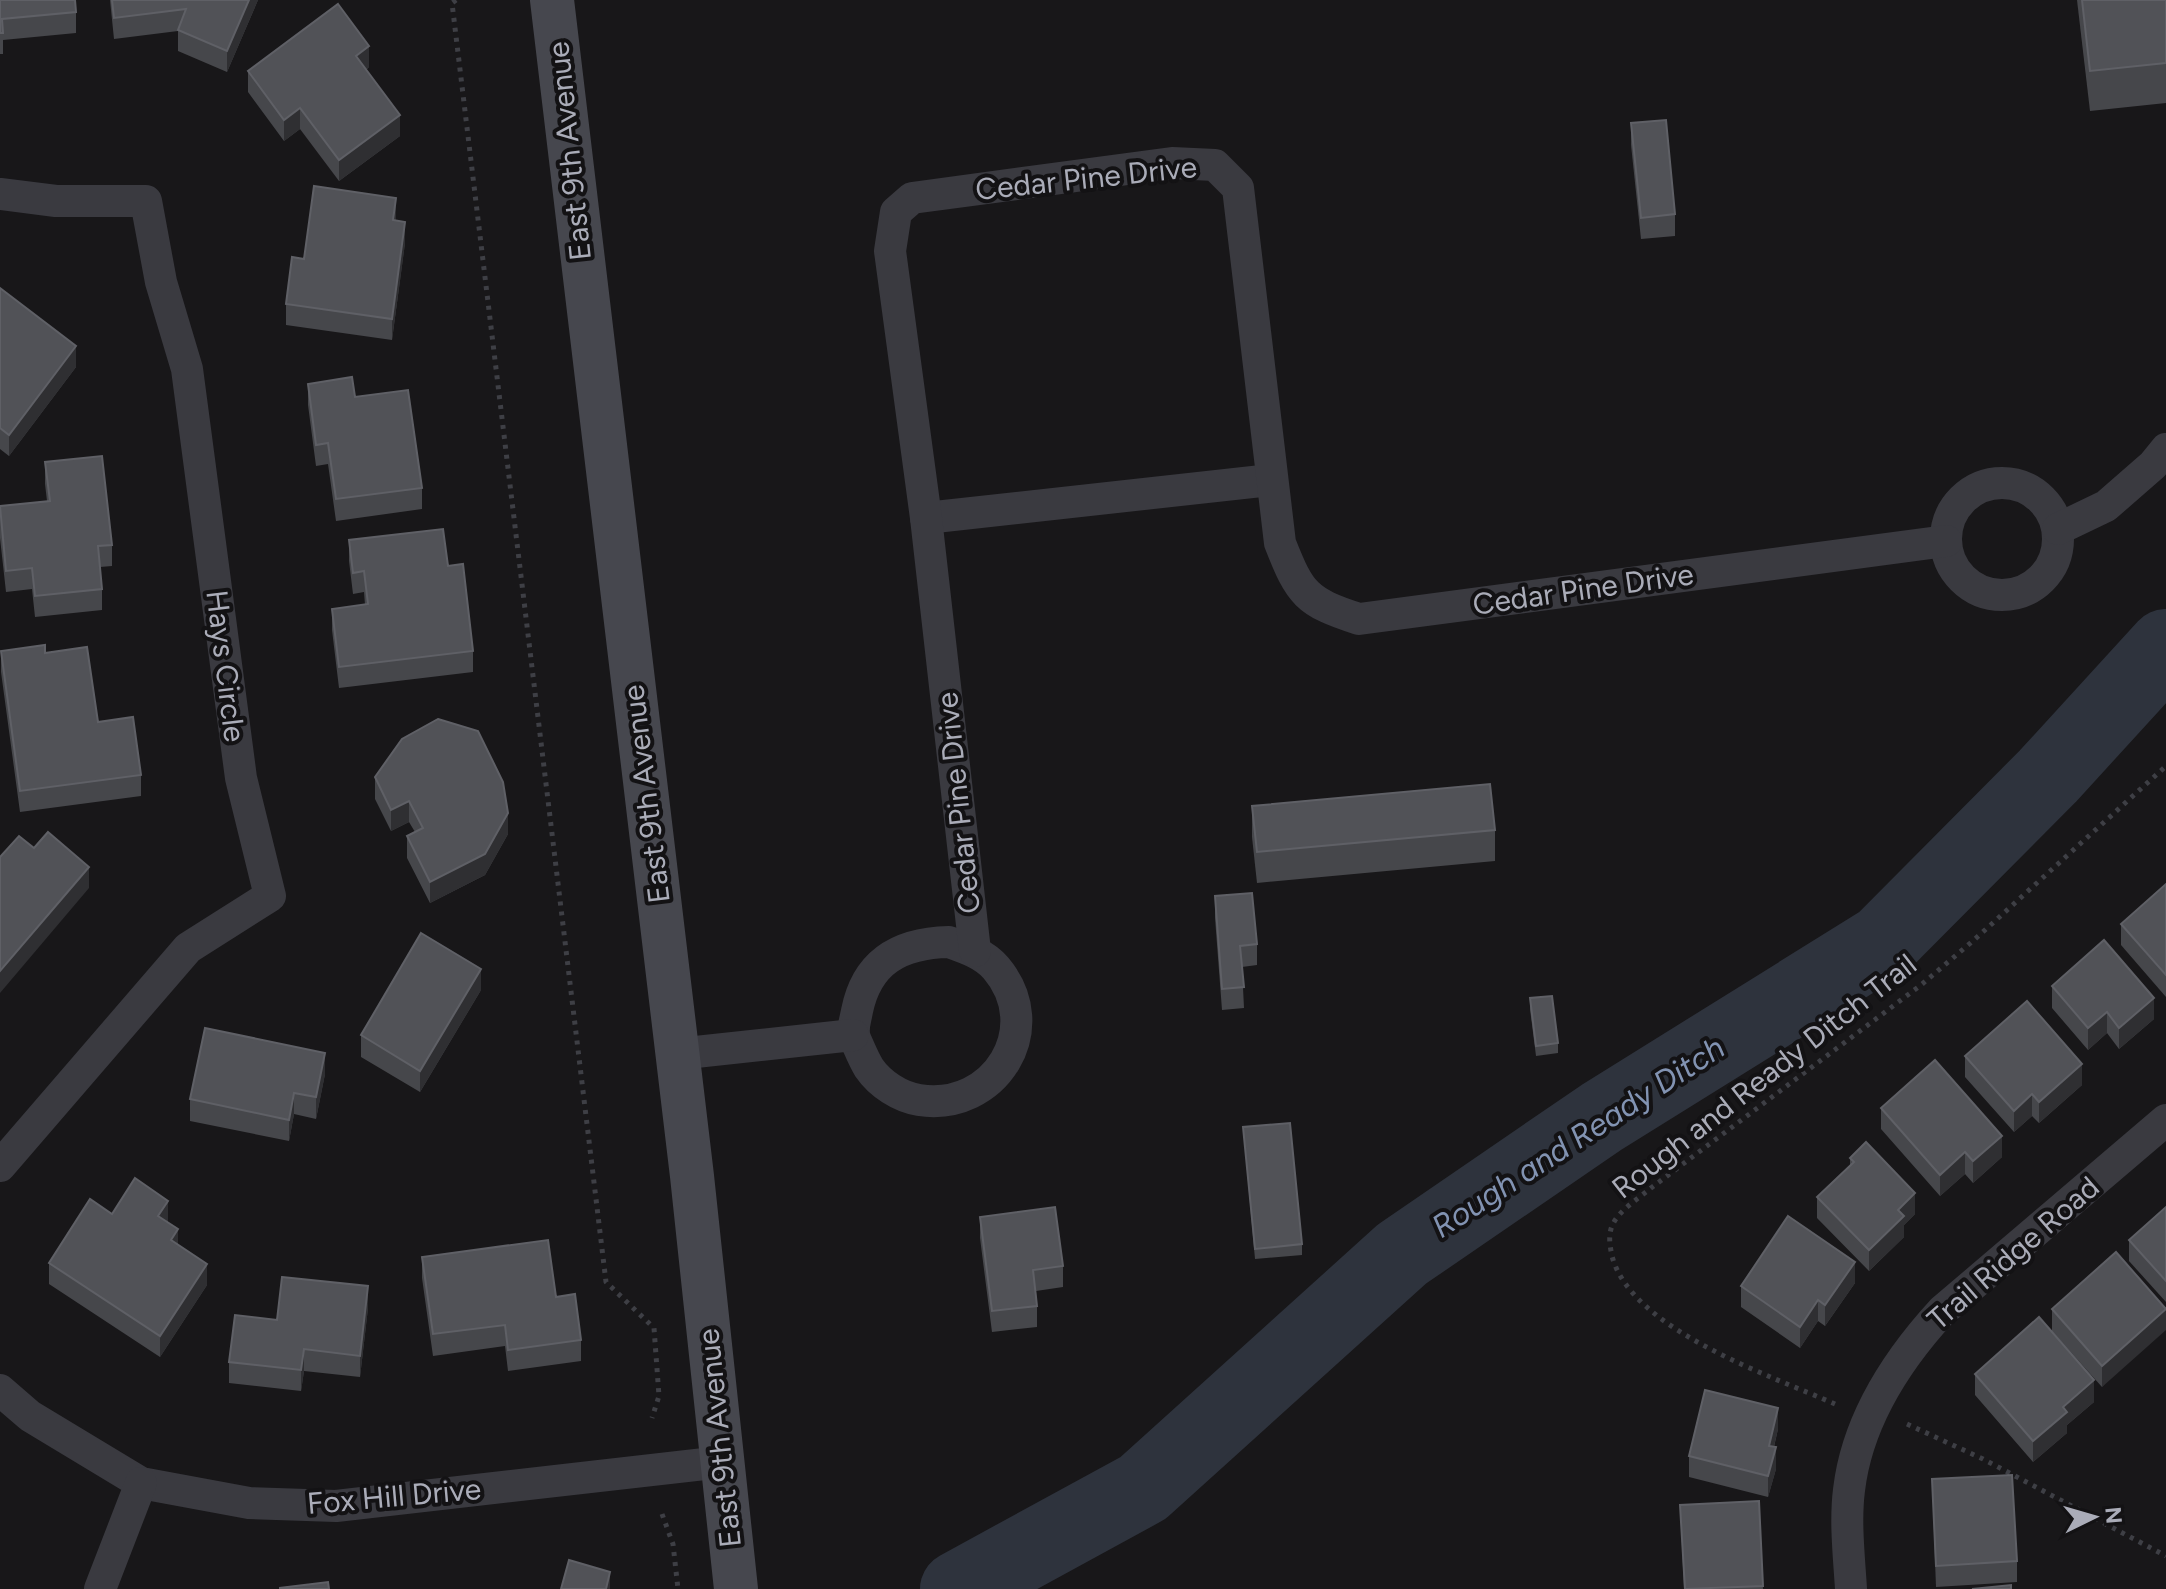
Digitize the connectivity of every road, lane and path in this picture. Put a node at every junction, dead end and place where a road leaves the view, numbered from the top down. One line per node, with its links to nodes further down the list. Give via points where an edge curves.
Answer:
1 (456, 0): 17 (path, via 452,3 606,1282 654,1328 659,1396)
2 (552, 0): 12 (main road, East 9th Avenue)
3 (0, 194): 14 (street, Hays Circle, via 56,201 146,201 161,282 187,369 241,778 270,896 188,948)
4 (2166, 449): 7 (street, via 2106,506)
5 (1271, 480): 6 (street); 6 (street, Cedar Pine Drive, via 1238,188 1215,165 1172,163 912,198 896,212 890,251); 8 (street, Cedar Pine Drive, via 1280,543 1295,583 1324,608 1359,619)
6 (926, 518): 10 (street, Cedar Pine Drive)
7 (2058, 529): 8 (street, via 2040,497 2006,482 1970,493 1948,522); 8 (street, via 2052,566 2026,591 2008,596 1972,587 1949,559)
8 (1946, 541)
9 (2166, 766): 16 (path, Rough and Ready Ditch Trail, via 1921,985 1651,1188 1613,1223 1609,1240 1618,1273 1662,1321 1737,1361)
10 (975, 951): 11 (street, Cedar Pine Drive, via 949,942 922,943 896,952 875,969 861,991); 11 (street, Cedar Pine Drive, via 996,968 1016,1017 1003,1067 985,1086 962,1099 910,1099 869,1068)
11 (853, 1035): 12 (street)
12 (677, 1054): 18 (main road, East 9th Avenue)
13 (2166, 1120): 16 (street, Trail Ridge Road, via 1942,1311 1914,1342)
14 (0, 1166)
15 (0, 1390): 19 (street, Fox Hill Drive, via 30,1416)
16 (1872, 1414): 21 (path, via 1983,1459); 25 (street, Trail Ridge Road, via 1849,1490)
17 (652, 1418)
18 (722, 1462): 19 (street, Fox Hill Drive, via 336,1506 249,1503); 24 (main road, East 9th Avenue)
19 (141, 1483): 22 (street)
20 (662, 1514): 23 (path, via 673,1544)
21 (2166, 1556)
22 (100, 1589)
23 (678, 1589)
24 (736, 1589)
25 (1851, 1589)

